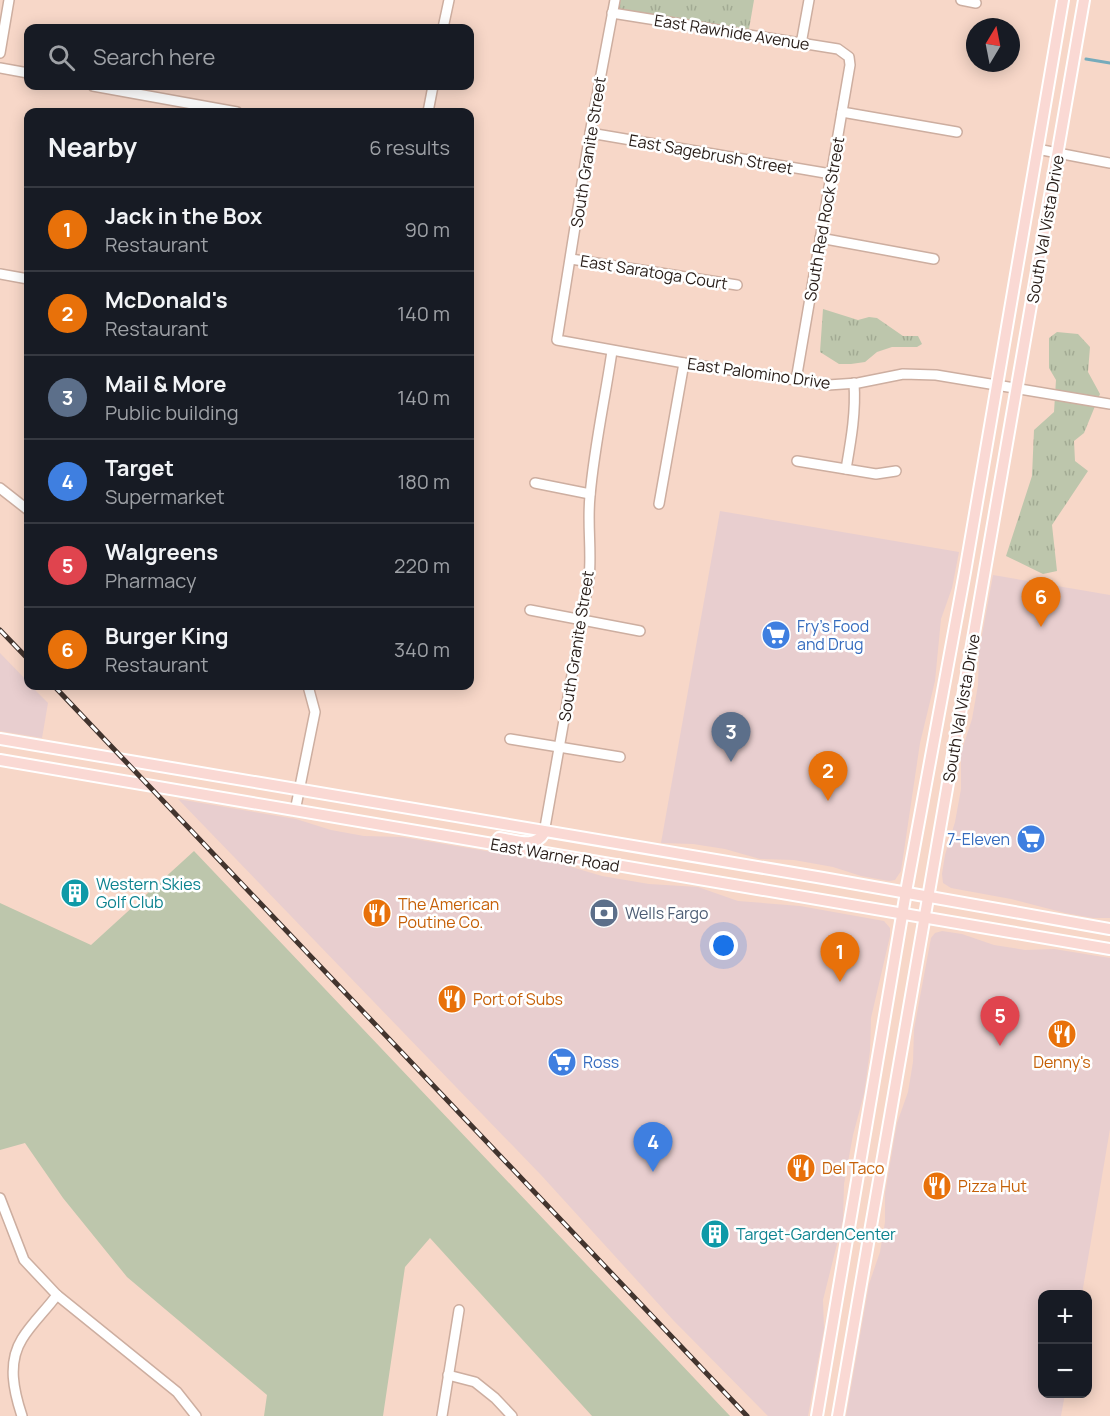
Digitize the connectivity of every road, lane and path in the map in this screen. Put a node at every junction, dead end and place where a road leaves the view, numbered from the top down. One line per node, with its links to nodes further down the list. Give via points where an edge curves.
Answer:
1 (9, 0): 12 (street)
2 (449, 0): 10 (street)
3 (615, 0): 9 (street, South Granite Street)
4 (809, 0): 11 (street)
5 (961, 0): 8 (street)
6 (1063, 0): 23 (main road, South Val Vista Drive)
7 (1084, 0): 24 (main road, South Val Vista Drive)
8 (976, 3)
9 (612, 12): 11 (street, East Rawhide Avenue); 22 (street, South Granite Street)
10 (444, 24)
11 (801, 44): 13 (street, East Rawhide Avenue, via 838,49)
12 (0, 53)
13 (849, 57): 20 (street, South Red Rock Street)
14 (0, 68): 15 (street)
15 (24, 72)
16 (115, 90): 18 (street)
17 (432, 90): 19 (street)
18 (215, 108)
19 (429, 108)
20 (842, 112): 21 (street); 26 (street, South Red Rock Street)
21 (957, 132)
22 (591, 133): 26 (street, East Sagebrush Street); 28 (street, South Granite Street)
23 (1037, 150): 24 (street); 38 (main road, South Val Vista Drive)
24 (1058, 153): 25 (street); 39 (main road, South Val Vista Drive)
25 (1110, 163)
26 (831, 174): 27 (street, South Red Rock Street)
27 (820, 238): 29 (street); 36 (street, South Red Rock Street)
28 (571, 259): 32 (street, East Saratoga Court); 33 (street, South Granite Street)
29 (934, 259)
30 (0, 274): 31 (street)
31 (24, 278)
32 (737, 285)
33 (557, 340): 34 (street, East Palomino Drive)
34 (612, 351): 35 (street, East Palomino Drive); 46 (street, South Granite Street)
35 (684, 363): 36 (street, East Palomino Drive); 47 (street)
36 (796, 380): 37 (street, East Palomino Drive)
37 (854, 383): 38 (street, East Palomino Drive, via 903,374); 42 (street, via 854,426)
38 (997, 384): 39 (street, East Palomino Drive); 52 (main road, South Val Vista Drive)
39 (1017, 388): 40 (street, East Palomino Drive); 53 (main road, South Val Vista Drive)
40 (1110, 404)
41 (797, 461): 42 (street)
42 (846, 469): 43 (street, via 876,474)
43 (896, 471)
44 (535, 483): 46 (street)
45 (0, 488): 48 (street)
46 (590, 494): 50 (street, South Granite Street, via 590,565)
47 (659, 504)
48 (24, 507)
49 (530, 610): 50 (street)
50 (582, 620): 51 (street); 57 (street, South Granite Street)
51 (640, 631)
52 (948, 665): 53 (main road); 68 (main road, South Val Vista Drive)
53 (968, 669): 69 (main road, South Val Vista Drive)
54 (309, 690): 60 (street, via 315,712)
55 (510, 739): 57 (street)
56 (0, 740): 60 (main road, East Warner Road)
57 (560, 746): 58 (street); 64 (street, South Granite Street)
58 (620, 757)
59 (0, 760): 62 (main road, East Warner Road)
60 (298, 791): 61 (main road, East Warner Road); 62 (street)
61 (389, 806): 63 (main road); 64 (main road, East Warner Road)
62 (295, 811): 63 (main road, East Warner Road)
63 (385, 826): 65 (main road, East Warner Road)
64 (544, 833): 65 (main road, via 534,842); 66 (main road, East Warner Road)
65 (465, 839): 67 (main road, East Warner Road)
66 (673, 854): 67 (main road); 68 (main road, East Warner Road)
67 (670, 874): 70 (main road, East Warner Road)
68 (906, 892): 69 (main road, East Warner Road); 70 (main road, South Val Vista Drive)
69 (928, 896): 71 (main road, South Val Vista Drive); 72 (main road, East Warner Road)
70 (902, 915): 71 (main road, East Warner Road); 75 (main road, South Val Vista Drive)
71 (925, 919): 73 (main road, East Warner Road); 76 (main road, South Val Vista Drive)
72 (1110, 929)
73 (1110, 948)
74 (0, 1198): 77 (street, via 24,1260)
75 (855, 1202): 76 (main road); 84 (main road, South Val Vista Drive)
76 (874, 1206): 85 (main road, South Val Vista Drive)
77 (57, 1295): 80 (street, via 21,1340 13,1366 14,1393); 81 (street, via 177,1392)
78 (459, 1310): 79 (street)
79 (448, 1375): 82 (street); 83 (street, via 475,1382)
80 (22, 1416)
81 (196, 1416)
82 (442, 1416)
83 (512, 1416)
84 (817, 1416)
85 (838, 1416)

